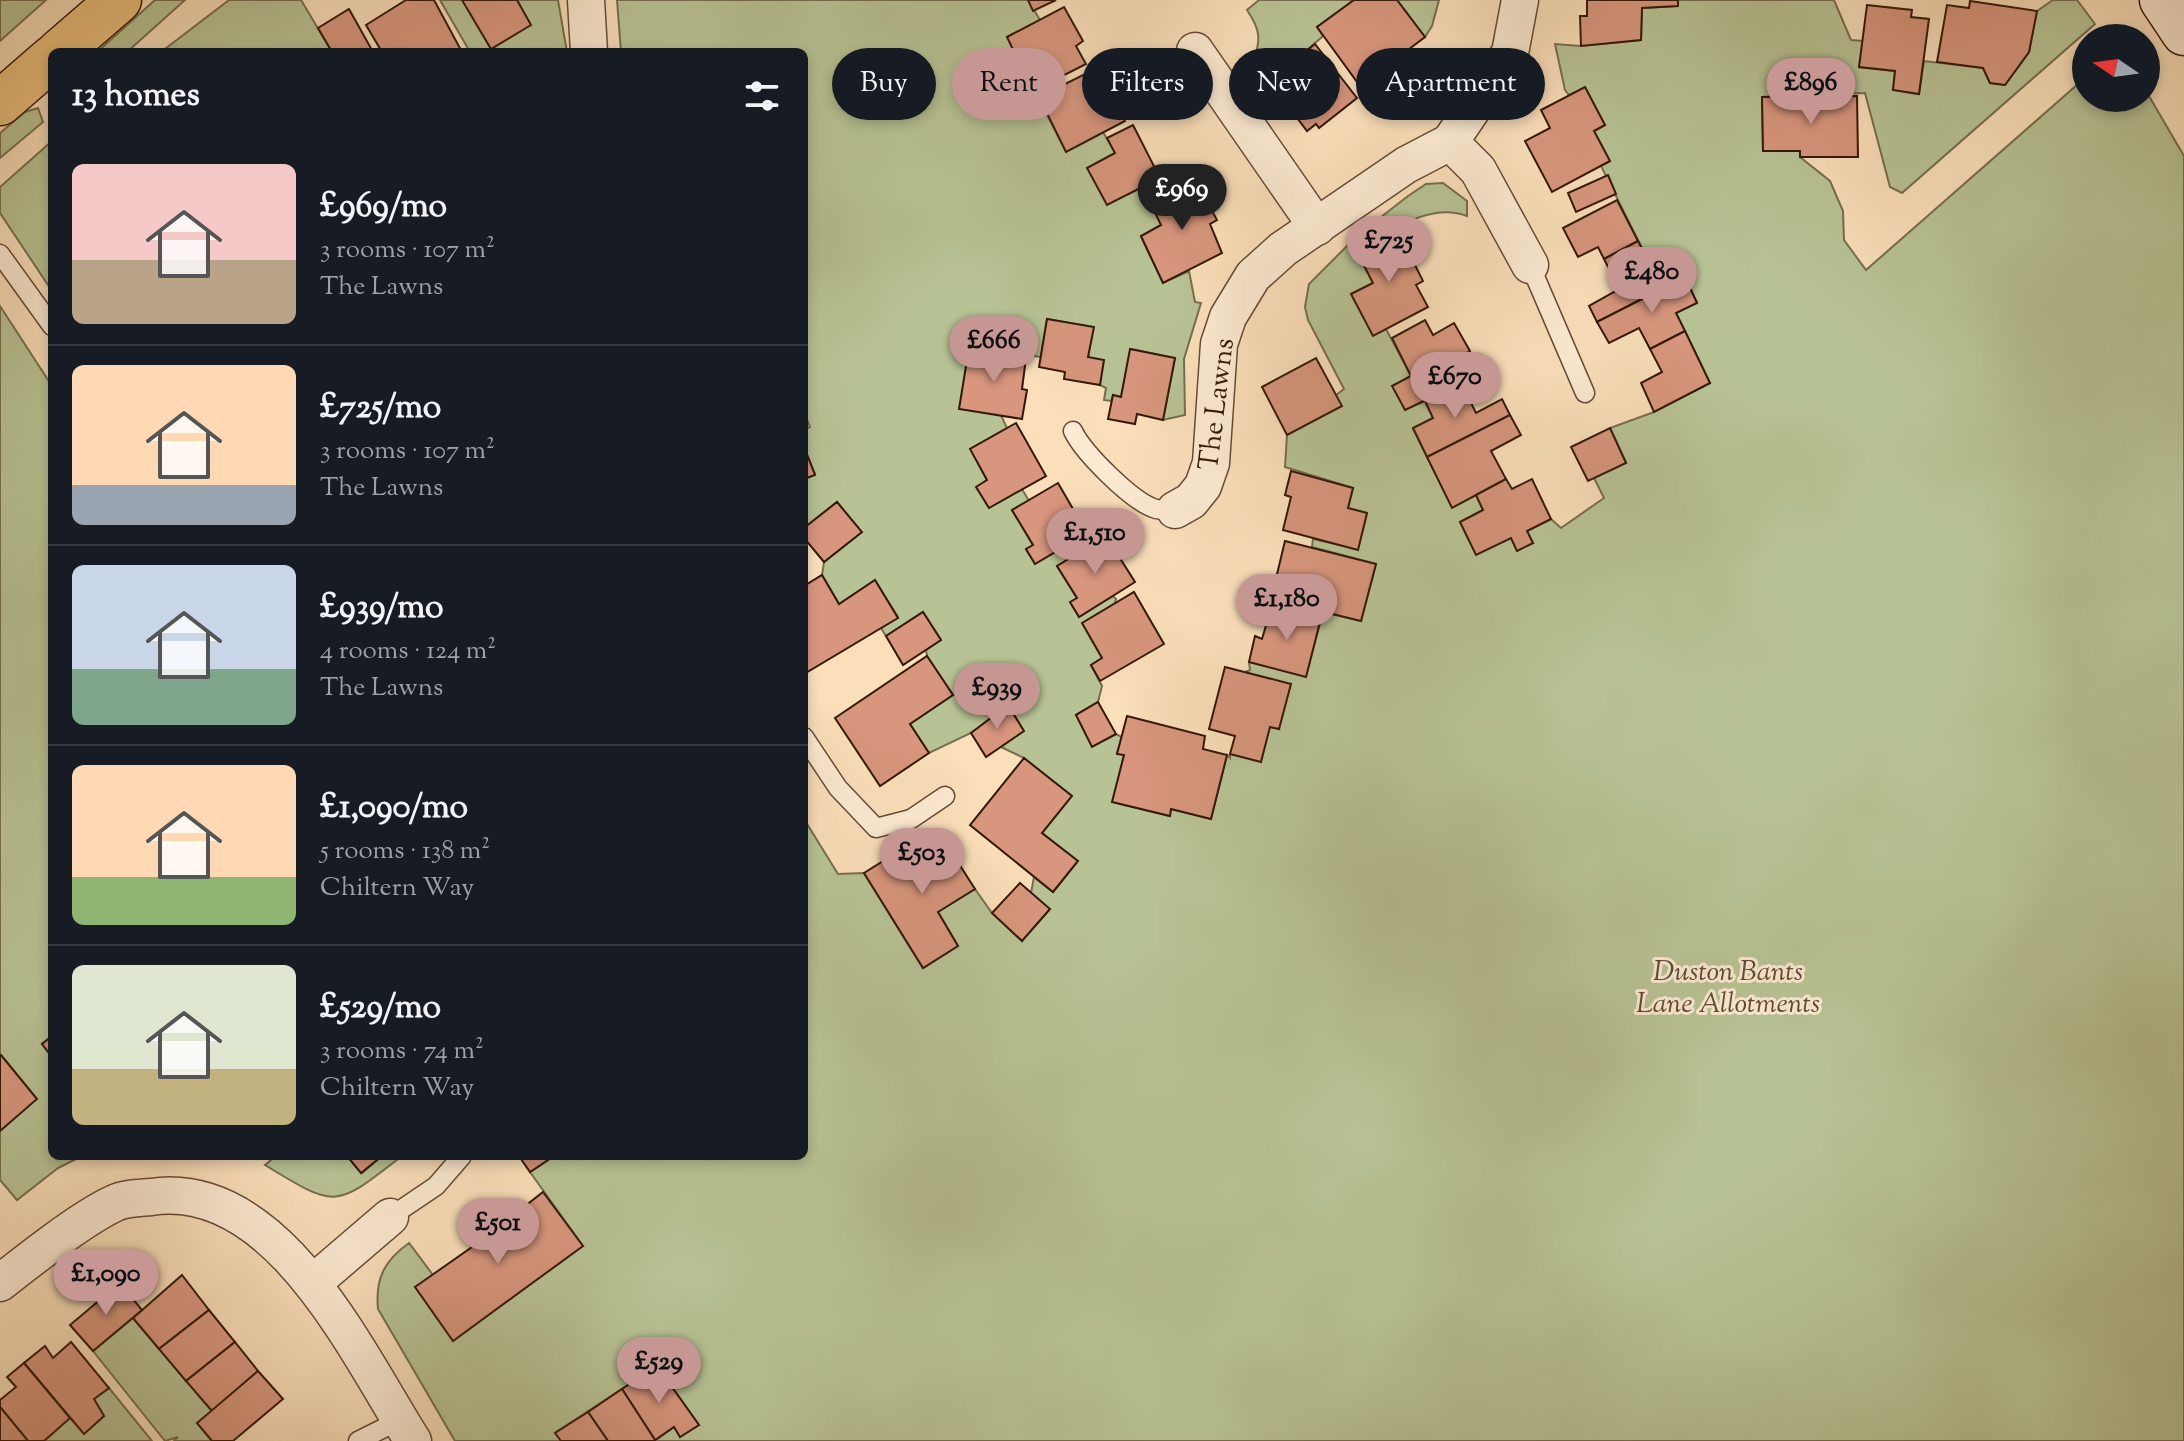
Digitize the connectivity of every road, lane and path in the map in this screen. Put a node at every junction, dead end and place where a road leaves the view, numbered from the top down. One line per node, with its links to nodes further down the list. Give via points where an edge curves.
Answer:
1 (119, 0): 6 (main road)
2 (586, 0): 7 (street)
3 (1520, 0): 11 (street, The Lawns, via 1510,53)
4 (2162, 0): 5 (street)
5 (2184, 33)
6 (64, 48)
7 (589, 48)
8 (48, 61): 10 (main road)
9 (1213, 77): 12 (street)
10 (0, 103)
11 (1450, 142): 12 (street, The Lawns, via 1406,165); 14 (street, via 1478,170)
12 (1317, 227): 18 (street, The Lawns, via 1253,276 1228,317 1215,370 1211,463 1203,486)
13 (0, 254): 15 (lane)
14 (1530, 265): 16 (lane)
15 (48, 320)
16 (1585, 393)
17 (1073, 431): 18 (lane, via 1081,447 1130,492 1154,508)
18 (1175, 510)
19 (808, 743): 20 (lane, via 838,788 876,828 911,819)
20 (945, 796)
21 (459, 1160): 22 (lane, via 436,1186)
22 (390, 1217): 24 (street)
23 (0, 1283): 24 (street, via 117,1202 176,1193 233,1212 278,1243)
24 (313, 1283): 25 (street)
25 (406, 1430): 26 (lane)
26 (358, 1441)

